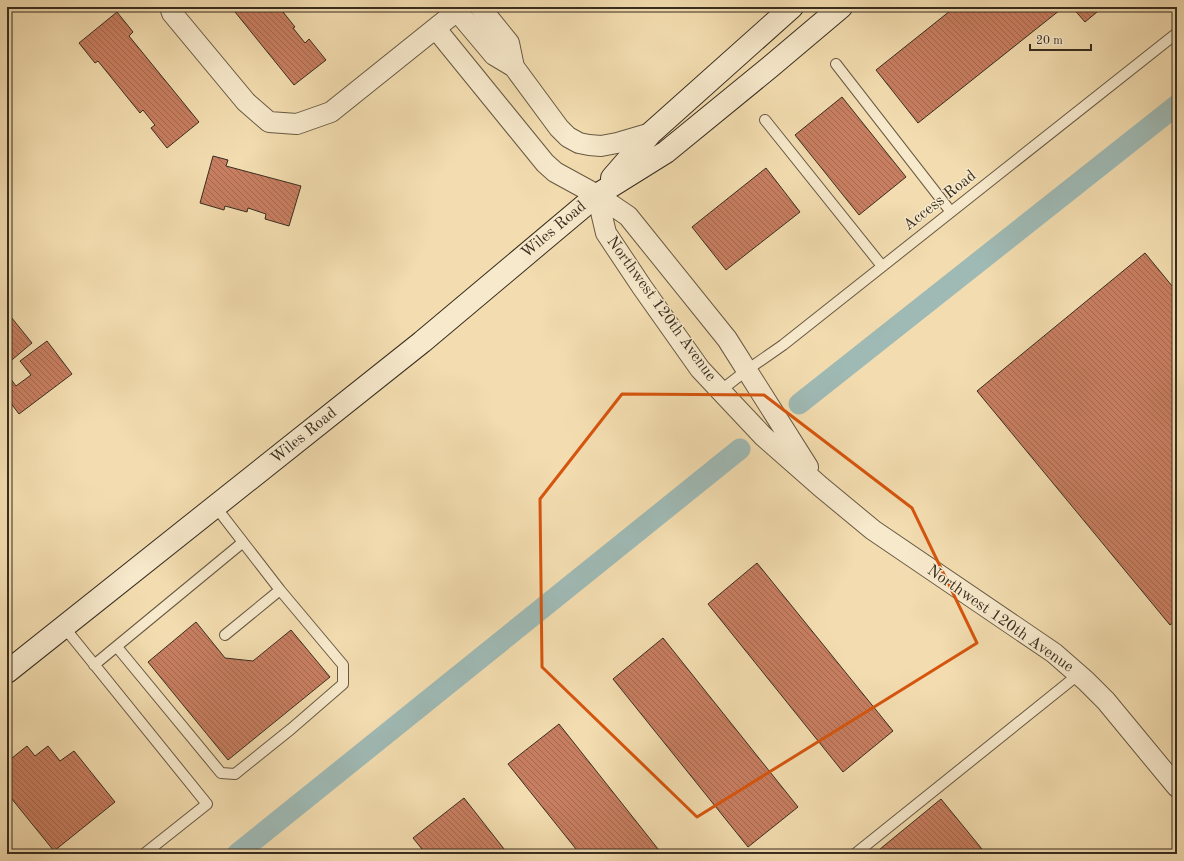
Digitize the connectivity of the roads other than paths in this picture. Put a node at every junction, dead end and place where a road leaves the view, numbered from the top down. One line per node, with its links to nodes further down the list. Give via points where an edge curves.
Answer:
1 (170, 7): 6 (street, via 172,13 246,102 269,122 297,124 331,112)
2 (480, 7): 11 (street, via 509,43)
3 (792, 7): 13 (street, Wiles Road)
4 (841, 7): 14 (street, Wiles Road, via 666,152)
5 (460, 9): 6 (street); 8 (street)
6 (436, 29): 9 (street)
7 (1177, 33): 15 (lane, Access Road)
8 (486, 45): 9 (street); 11 (street, via 494,55)
9 (464, 64): 14 (street, via 545,164)
10 (836, 64): 15 (lane)
11 (514, 67): 13 (street, via 559,128 579,143 601,146)
12 (766, 120): 16 (lane)
13 (651, 133): 14 (street, Wiles Road)
14 (597, 194): 17 (street, Northwest 120th Avenue, via 628,216 727,338); 18 (street, Northwest 120th Avenue, via 606,233 692,358); 20 (street, Wiles Road, via 422,342)
15 (951, 212): 16 (lane, Access Road)
16 (882, 266): 17 (lane, Access Road, via 783,345)
17 (747, 370): 18 (lane, Access Road); 19 (street, Northwest 120th Avenue)
18 (720, 391): 19 (street, Northwest 120th Avenue, via 763,436)
19 (821, 487): 28 (street, Northwest 120th Avenue, via 873,530 1054,653)
20 (215, 506): 21 (lane); 23 (street, Wiles Road)
21 (242, 543): 22 (lane); 25 (lane)
22 (280, 590): 24 (lane); 25 (lane, via 343,665 343,684 234,774 221,773)
23 (64, 627): 26 (lane); 27 (street, Wiles Road)
24 (225, 636)
25 (117, 646): 26 (lane)
26 (94, 665): 30 (lane, via 207,804)
27 (7, 672)
28 (1079, 674): 29 (street, Northwest 120th Avenue, via 1106,701); 31 (lane)
29 (1177, 787)
30 (144, 854)
31 (855, 854)

